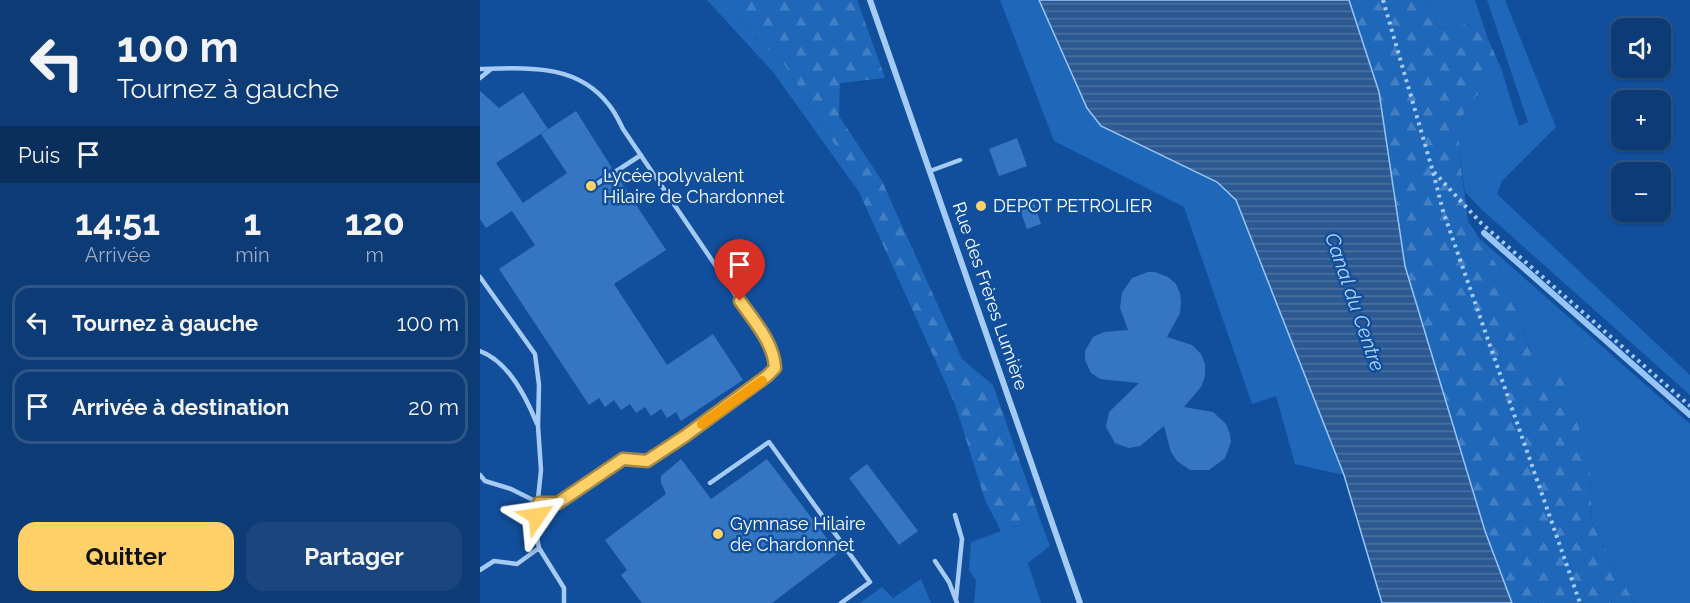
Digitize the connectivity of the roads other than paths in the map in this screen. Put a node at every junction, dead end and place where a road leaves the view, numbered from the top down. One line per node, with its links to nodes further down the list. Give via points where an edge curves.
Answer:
1 (870, 0): 7 (street, Rue des Frères Lumière)
2 (480, 69): 3 (lane)
3 (492, 69): 4 (lane); 5 (lane, via 550,69 571,75 593,88 609,105)
4 (480, 78)
5 (641, 155): 8 (lane); 14 (lane, via 766,340 775,368 753,388 647,461 623,459 558,503)
6 (960, 160): 7 (lane)
7 (930, 171): 22 (street, Rue des Frères Lumière)
8 (592, 188)
9 (480, 277): 11 (lane, via 536,354)
10 (480, 351): 11 (lane, via 516,383)
11 (538, 426): 14 (lane)
12 (480, 475): 14 (lane, via 485,482)
13 (710, 483): 21 (lane, via 769,442 870,582)
14 (539, 503): 16 (lane)
15 (956, 515): 19 (lane, via 962,539)
16 (539, 548): 18 (lane, via 517,564 494,561); 20 (lane, via 564,588)
17 (935, 561): 19 (lane)
18 (480, 570)
19 (957, 601)
20 (564, 603)
21 (842, 603)
22 (1080, 603)

